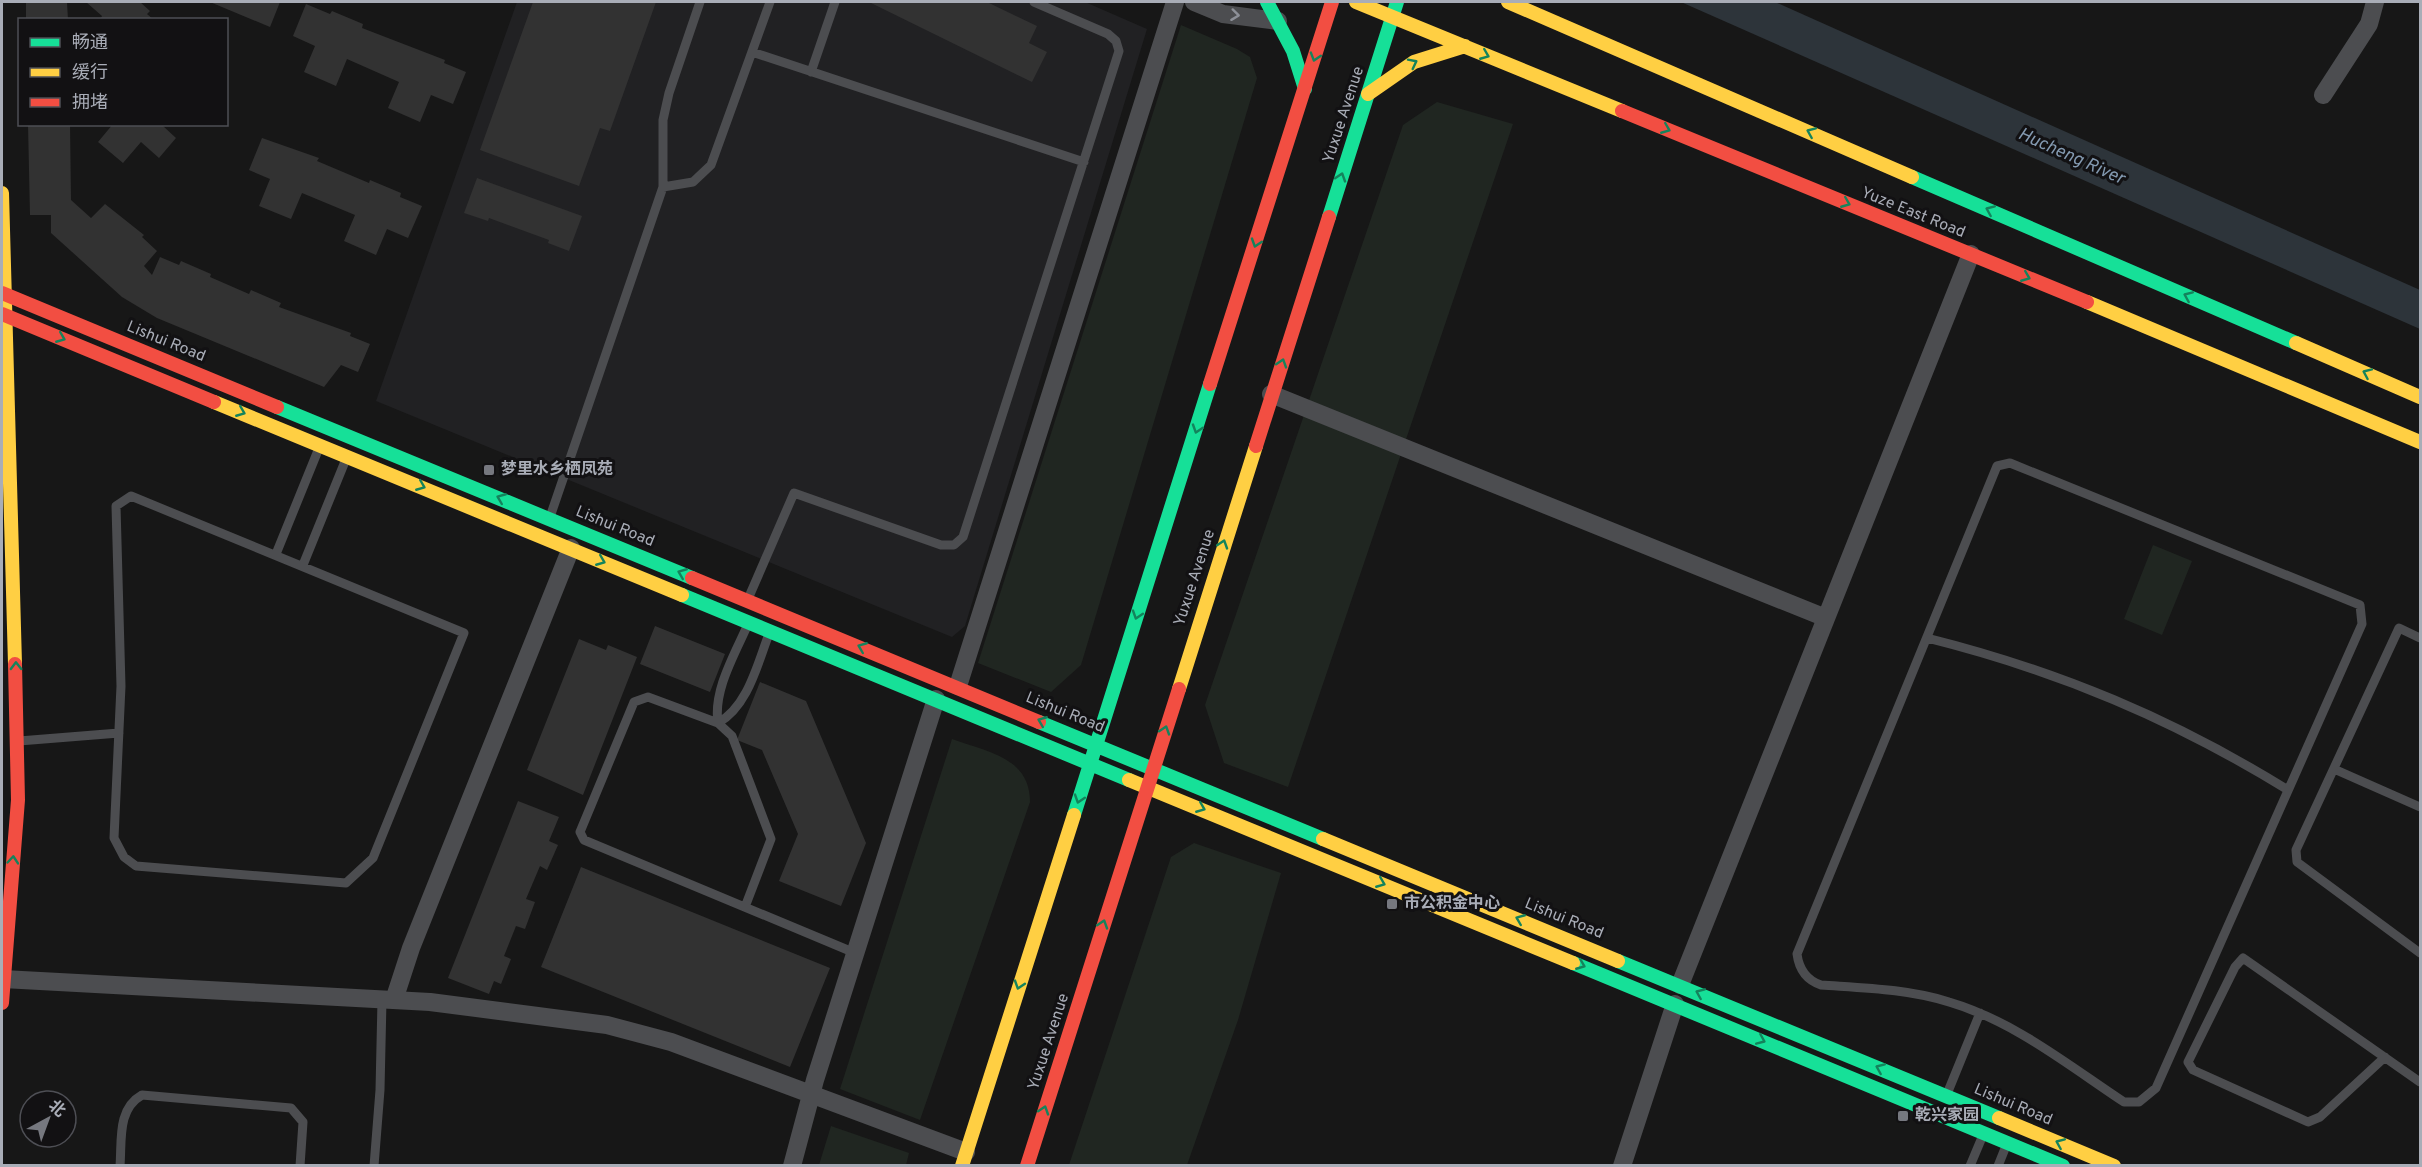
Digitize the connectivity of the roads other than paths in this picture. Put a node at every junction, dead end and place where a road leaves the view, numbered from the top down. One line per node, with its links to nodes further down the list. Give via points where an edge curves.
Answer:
1 (700, 2): 22 (lane, via 663,120)
2 (770, 2): 16 (lane)
3 (835, 2): 17 (lane)
4 (1034, 2): 21 (lane, via 1108,34 1118,45 1118,57)
5 (1175, 2): 42 (street)
6 (1194, 2): 14 (street, one-way to 14, via 1223,14)
7 (1267, 2): 14 (main road)
8 (1332, 2): 18 (main road, one-way to 18)
9 (1356, 2): 13 (main road, Yuze East Road)
10 (1397, 2): 13 (main road, Yuxue Avenue)
11 (1508, 2): 28 (main road, Yuze East Road, one-way to 11)
12 (2375, 2): 20 (street, via 2369,24)
13 (1392, 16): 15 (main road, Yuze East Road); 19 (main road, Yuxue Avenue)
14 (1278, 21): 18 (main road)
15 (1465, 46): 19 (main road, one-way to 15, via 1414,62); 24 (main road, Yuze East Road, one-way to 24)
16 (752, 52): 17 (lane); 22 (lane, via 711,165 693,182)
17 (811, 72): 21 (lane)
18 (1305, 89): 47 (main road, one-way to 47)
19 (1368, 94): 27 (main road, Yuxue Avenue, one-way to 19)
20 (2324, 95)
21 (1084, 162): 36 (lane, via 963,537 954,545 941,544 794,493)
22 (663, 187): 32 (lane)
23 (2, 193): 25 (main road)
24 (1971, 254): 29 (main road, Yuze East Road, one-way to 29); 37 (street)
25 (3, 294): 26 (main road); 32 (main road, Lishui Road, one-way to 25)
26 (4, 315): 30 (main road, one-way to 30); 46 (main road, one-way to 26)
27 (1271, 394): 37 (street); 49 (main road, Yuxue Avenue, one-way to 27)
28 (2421, 397)
29 (2421, 442)
30 (321, 445): 31 (main road); 34 (lane)
31 (348, 456): 33 (main road, one-way to 33); 35 (lane)
32 (550, 518): 36 (main road, Lishui Road, one-way to 32)
33 (571, 548): 38 (main road, one-way to 38); 59 (street)
34 (276, 554): 35 (lane); 45 (lane, via 137,496 116,506)
35 (303, 566): 45 (lane, via 464,633 373,858 356,874 346,883 136,866 129,862 114,838)
36 (748, 600): 42 (main road, Lishui Road, one-way to 36)
37 (1826, 618): 58 (street)
38 (748, 621): 39 (main road); 44 (lane, via 721,688)
39 (771, 630): 43 (main road); 44 (lane, via 743,698 735,711)
40 (1927, 638): 52 (lane, via 2016,662 2103,693 2198,737); 52 (lane, via 1997,466 2010,463 2360,605 2362,624); 62 (lane, via 1797,954 1808,978 1821,985 1921,995)
41 (2421, 638): 50 (lane, via 2399,628)
42 (958, 686): 47 (main road, Lishui Road, one-way to 42)
43 (936, 699): 48 (main road); 55 (street)
44 (718, 723): 54 (lane, via 732,736 770,834 770,847); 54 (lane, via 648,697 634,702 580,832 584,840)
45 (119, 733): 46 (lane)
46 (17, 741): 57 (main road, one-way to 46, via 18,800)
47 (1096, 744): 48 (main road); 49 (main road, Lishui Road)
48 (1090, 763): 51 (main road); 69 (main road, one-way to 69)
49 (1153, 767): 51 (main road, Yuxue Avenue); 58 (main road, Lishui Road, one-way to 49)
50 (2334, 769): 53 (lane); 56 (lane, via 2296,850 2297,861)
51 (1147, 786): 61 (main road, one-way to 61); 74 (main road, Yuxue Avenue, one-way to 51)
52 (2288, 790): 62 (lane, via 2156,1088 2146,1098 2124,1102 2026,1036)
53 (2421, 807)
54 (745, 907): 55 (lane)
55 (855, 953): 65 (street)
56 (2421, 953)
57 (3, 979): 59 (street); 60 (main road)
58 (1680, 985): 66 (main road, Lishui Road, one-way to 58)
59 (388, 1000): 65 (street, via 607,1025 670,1042); 72 (lane)
60 (2, 1002)
61 (1675, 1004): 67 (main road, one-way to 67); 75 (street)
62 (1980, 1013): 66 (lane)
63 (2385, 1057): 63 (lane, via 2320,1117 2308,1122 2193,1070 2188,1062 2243,958); 64 (lane)
64 (2421, 1082)
65 (811, 1095): 69 (street); 73 (street)
66 (1946, 1096): 79 (main road, Lishui Road, one-way to 66)
67 (1984, 1132): 68 (main road); 76 (lane)
68 (2007, 1142): 77 (lane); 78 (main road)
69 (964, 1159)
70 (120, 1166): 71 (lane, via 124,1115 132,1100 142,1095 291,1108 303,1122)
71 (300, 1166)
72 (374, 1166)
73 (792, 1166)
74 (1027, 1166)
75 (1622, 1166)
76 (1970, 1166)
77 (1998, 1166)
78 (2063, 1166)
79 (2114, 1166)

